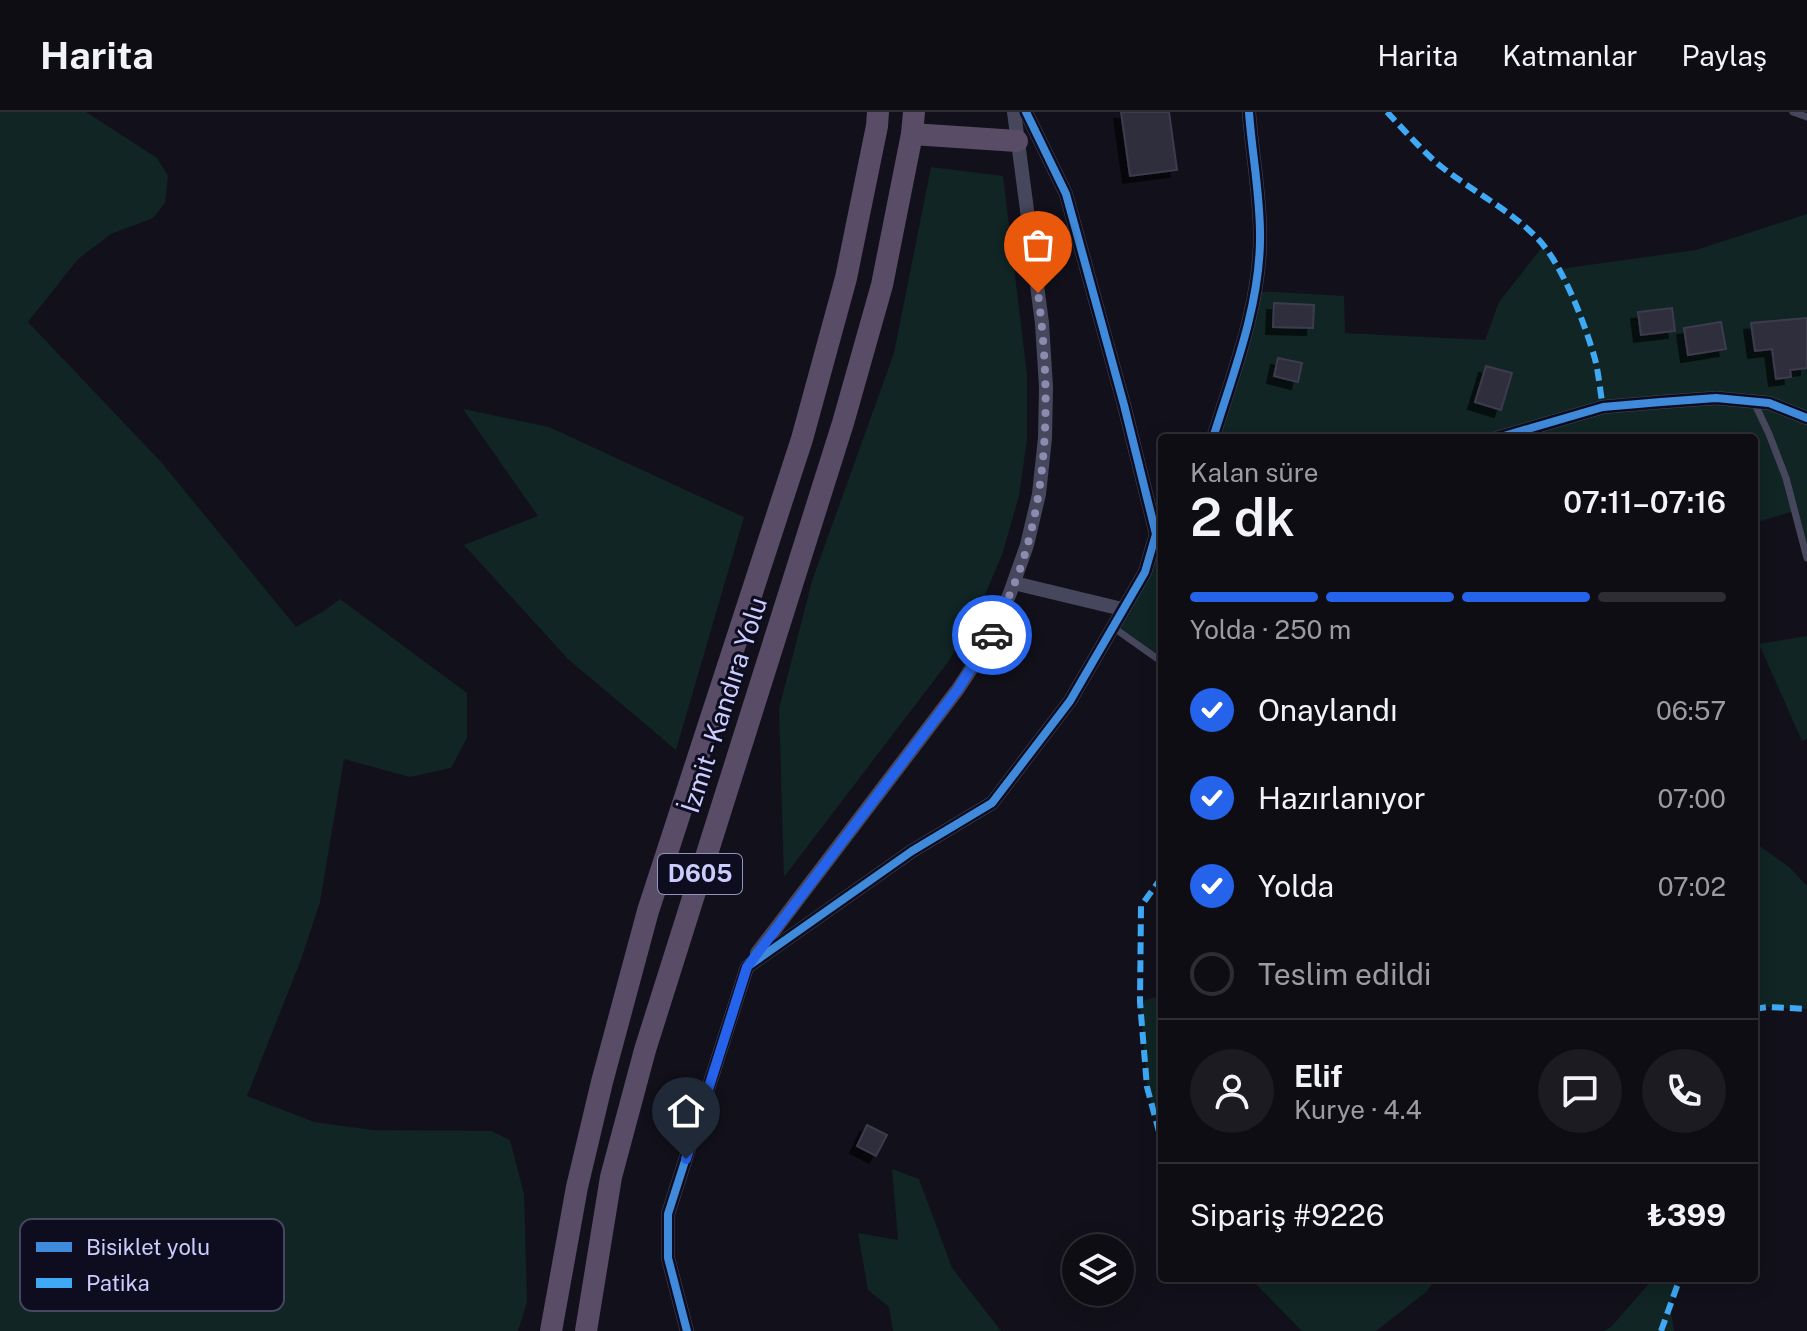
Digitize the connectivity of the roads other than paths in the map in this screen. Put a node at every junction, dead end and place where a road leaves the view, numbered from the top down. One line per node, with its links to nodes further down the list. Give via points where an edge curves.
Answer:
1 (878, 112): 21 (highway, via 846,278 802,439 648,911 577,1187)
2 (1014, 112): 8 (street)
3 (1026, 112): 13 (street, via 1066,194)
4 (1249, 112): 11 (street, via 1260,242 1255,291)
5 (1793, 112): 6 (lane)
6 (1807, 117)
7 (913, 123): 8 (highway); 22 (highway, İzmit - Kandıra Yolu / D605, via 882,285 843,423 645,1050 611,1177)
8 (1017, 141): 16 (street, via 1042,323 1046,399 1039,494)
9 (1754, 402): 10 (street); 12 (street, via 1716,398 1603,407); 15 (lane, via 1786,478)
10 (1807, 418)
11 (1214, 434)
12 (1511, 434)
13 (1158, 529)
14 (1158, 536): 17 (street, via 1145,572)
15 (1807, 558)
16 (1014, 583): 17 (street); 20 (street, via 990,640 958,689)
17 (1122, 609): 18 (street)
18 (1112, 627): 19 (lane); 20 (street, via 1070,701 992,803 912,851)
19 (1158, 659)
20 (747, 967): 23 (street, via 668,1214 668,1258)
21 (551, 1331)
22 (586, 1331)
23 (687, 1331)

